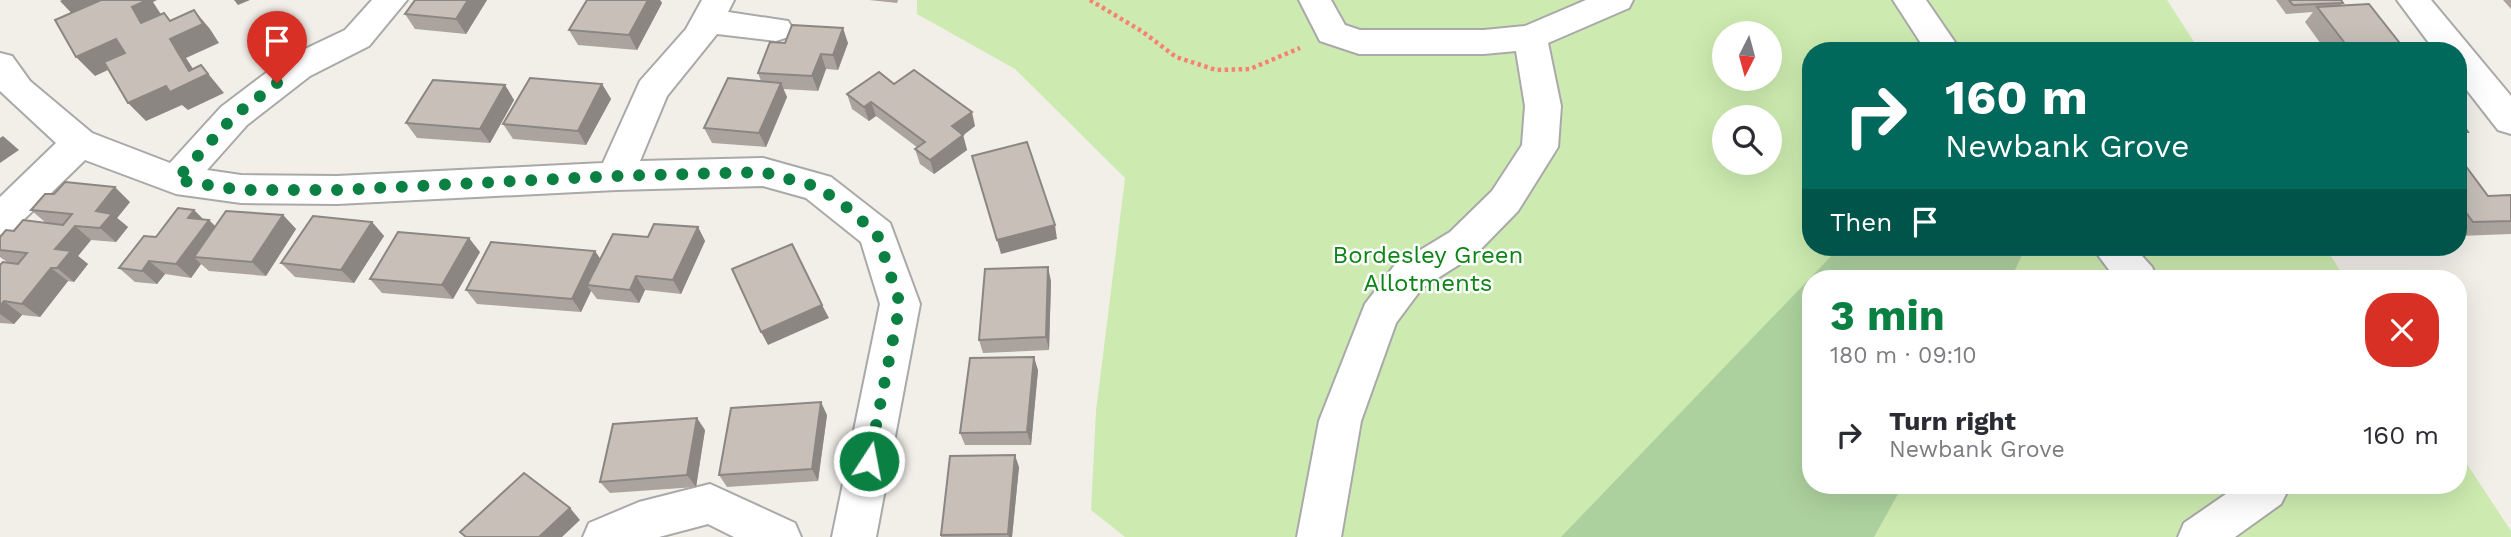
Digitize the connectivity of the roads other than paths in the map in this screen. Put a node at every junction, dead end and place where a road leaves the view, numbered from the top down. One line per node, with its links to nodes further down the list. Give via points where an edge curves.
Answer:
1 (391, 0): 16 (street, via 357,38 298,66 234,116)
2 (1315, 0): 8 (street, via 1332,33 1359,42 1483,42)
3 (1617, 0): 8 (street)
4 (1909, 0): 9 (street)
5 (2413, 0): 10 (street)
6 (713, 10): 7 (street); 15 (street, via 699,36 652,90)
7 (776, 29)
8 (1530, 37): 24 (street, via 1543,106 1540,147 1505,201 1464,243 1408,277 1379,316 1340,421)
9 (1938, 42)
10 (2447, 42)
11 (0, 65): 14 (street, via 18,90)
12 (2467, 66): 13 (street)
13 (2511, 121)
14 (79, 143): 16 (street); 17 (street)
15 (616, 176): 16 (street, via 337,190 241,190); 23 (street, via 763,172 818,187 877,234 900,304)
16 (176, 180)
17 (0, 220)
18 (2119, 256): 19 (street)
19 (2131, 270)
20 (2260, 494): 25 (street)
21 (605, 537): 22 (street, via 639,522 710,504)
22 (779, 537)
23 (854, 537)
24 (1319, 537)
25 (2200, 537)

